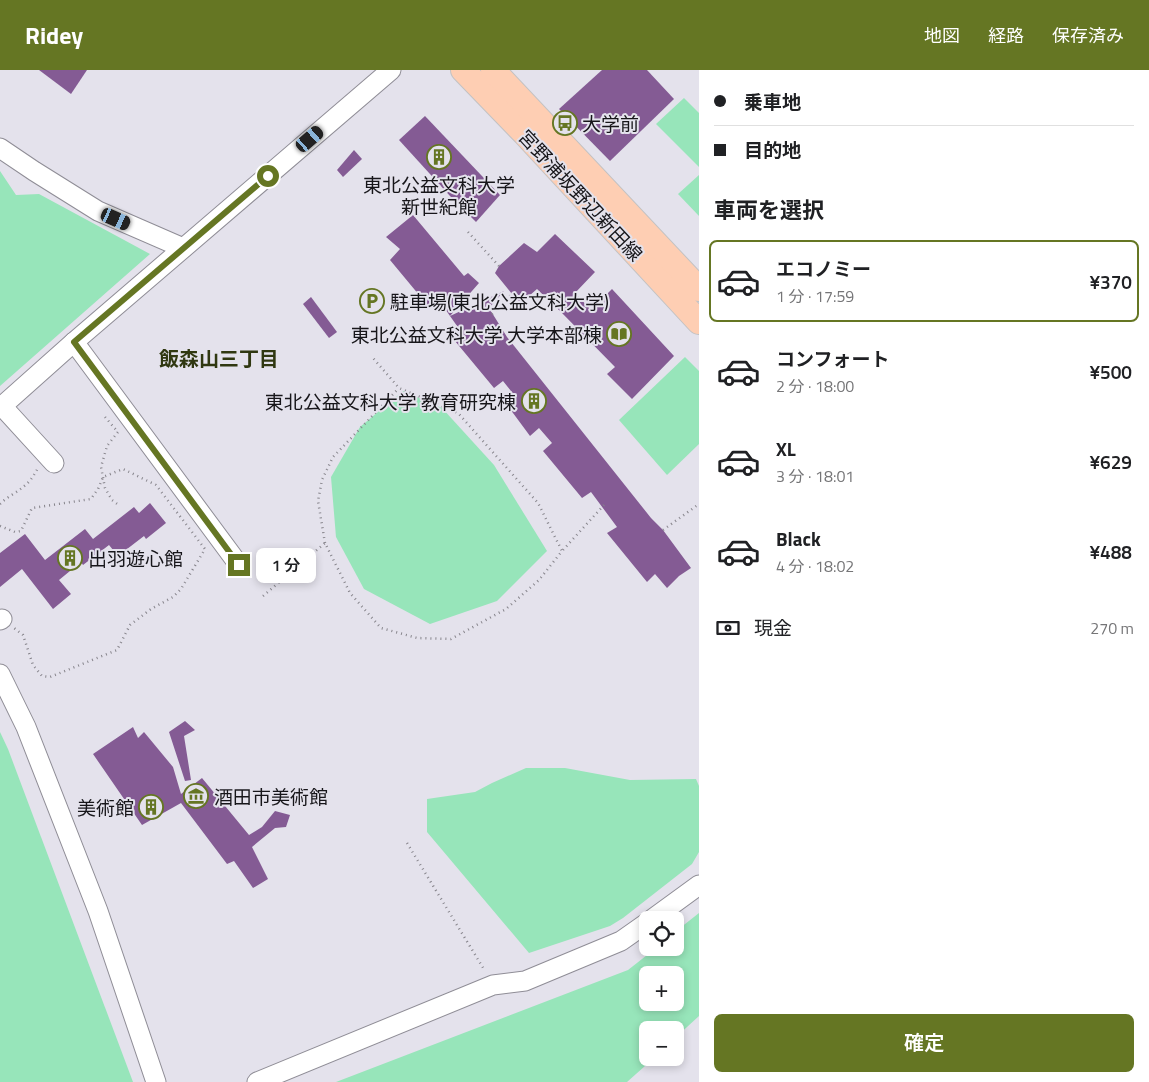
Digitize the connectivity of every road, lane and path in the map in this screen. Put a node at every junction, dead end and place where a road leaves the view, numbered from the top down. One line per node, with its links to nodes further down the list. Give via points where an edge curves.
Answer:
1 (391, 70): 6 (street)
2 (463, 70): 11 (main road, 宮野浦坂野辺新田線)
3 (493, 70): 8 (main road, 宮野浦坂野辺新田線)
4 (0, 148): 6 (street, via 98,211)
5 (468, 232): 7 (path)
6 (183, 248): 12 (street)
7 (499, 266)
8 (699, 289)
9 (512, 294): 10 (path)
10 (492, 314)
11 (699, 322)
12 (74, 342): 15 (street); 27 (street)
13 (372, 358): 14 (path)
14 (399, 388): 25 (path, via 333,457 322,480 318,501); 26 (path, via 458,413 538,503)
15 (1, 407): 17 (street)
16 (105, 417): 18 (path, via 118,432 107,446 101,467)
17 (49, 459): 19 (path, via 23,487)
18 (103, 477): 21 (path, via 112,500); 23 (path, via 91,500 32,508 21,531 14,532); 29 (path, via 123,469 156,485 205,549 181,589 130,625 117,650 50,677 42,676 33,665 23,635)
19 (0, 504)
20 (699, 504): 24 (path)
21 (120, 506)
22 (604, 506): 26 (path)
23 (0, 526)
24 (663, 530)
25 (325, 543): 26 (path, via 350,593 380,628 417,638 451,639 506,610 539,580); 28 (path)
26 (562, 551)
27 (239, 565)
28 (263, 596)
29 (1, 619)
30 (0, 674): 36 (street, via 26,727 98,911)
31 (408, 844): 35 (path)
32 (699, 885): 33 (street)
33 (663, 911)
34 (639, 928): 35 (street, via 621,941 525,981)
35 (494, 985): 37 (street)
36 (156, 1082)
37 (257, 1082)

